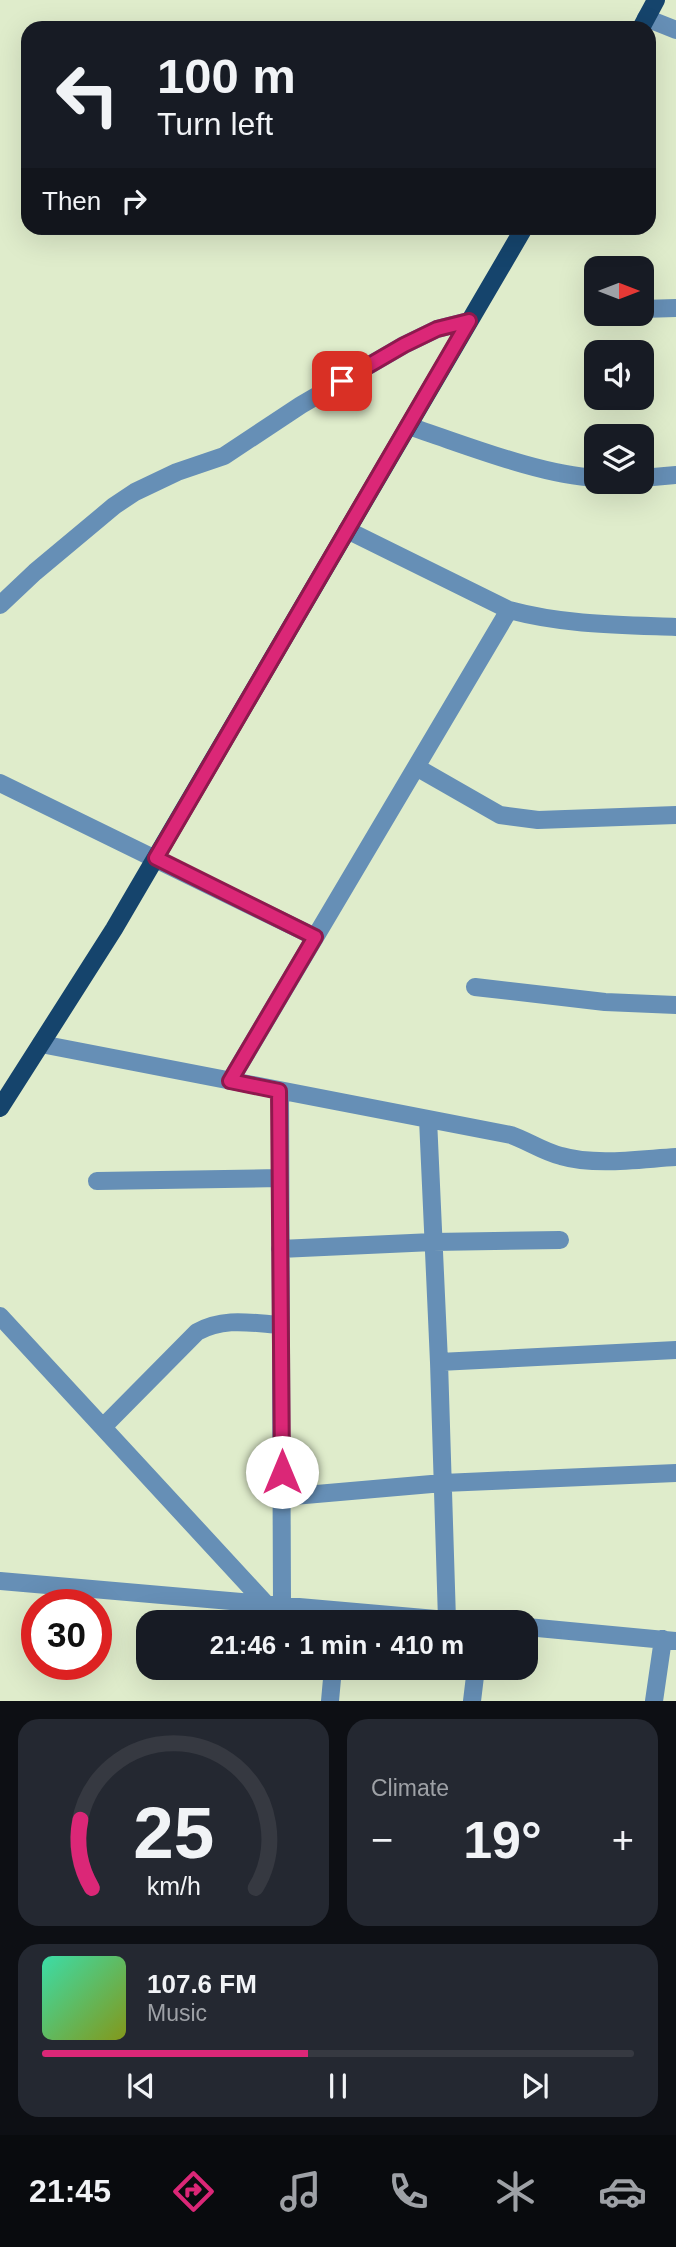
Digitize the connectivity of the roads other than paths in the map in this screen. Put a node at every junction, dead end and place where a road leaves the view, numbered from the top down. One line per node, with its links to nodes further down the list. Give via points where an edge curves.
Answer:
1 (656, 0): 2 (main road)
2 (645, 21)
3 (656, 26): 4 (street)
4 (676, 30)
5 (520, 235): 8 (main road)
6 (676, 308): 7 (street)
7 (654, 309)
8 (469, 321): 9 (main road); 14 (street, via 437,329 404,345 224,456 135,492)
9 (408, 426): 10 (street, via 531,465); 13 (main road)
10 (584, 475)
11 (676, 475): 12 (street)
12 (654, 477)
13 (347, 530): 15 (street); 21 (main road)
14 (0, 605)
15 (509, 610): 16 (street, via 579,623); 18 (street)
16 (676, 627): 17 (street)
17 (676, 642)
18 (416, 767): 20 (street, via 500,815 538,820); 22 (street)
19 (0, 783): 21 (street)
20 (676, 815)
21 (156, 858): 22 (street); 25 (main road)
22 (315, 937): 26 (street)
23 (475, 987): 24 (street)
24 (676, 1005)
25 (41, 1044): 26 (street); 28 (main road)
26 (230, 1081): 27 (street)
27 (279, 1091): 29 (street); 31 (street)
28 (0, 1108)
29 (428, 1119): 30 (street, via 511,1135 571,1158); 34 (street)
30 (676, 1157)
31 (280, 1178): 32 (street); 35 (street)
32 (97, 1181)
33 (560, 1241): 34 (street)
34 (433, 1242): 35 (street); 39 (street)
35 (280, 1249): 37 (street)
36 (0, 1316): 40 (street)
37 (281, 1325): 40 (street, via 226,1321 197,1332); 43 (street)
38 (676, 1350): 39 (street)
39 (439, 1362): 42 (street)
40 (103, 1427): 45 (street)
41 (676, 1473): 42 (street)
42 (443, 1483): 43 (street); 47 (street)
43 (282, 1497): 45 (street)
44 (0, 1581): 45 (street)
45 (274, 1604): 46 (street)
46 (306, 1610)
47 (447, 1610)
48 (538, 1628): 49 (street)
49 (669, 1640): 54 (street)
50 (332, 1680): 52 (street)
51 (475, 1680): 53 (street)
52 (330, 1701)
53 (472, 1701)
54 (654, 1701)

